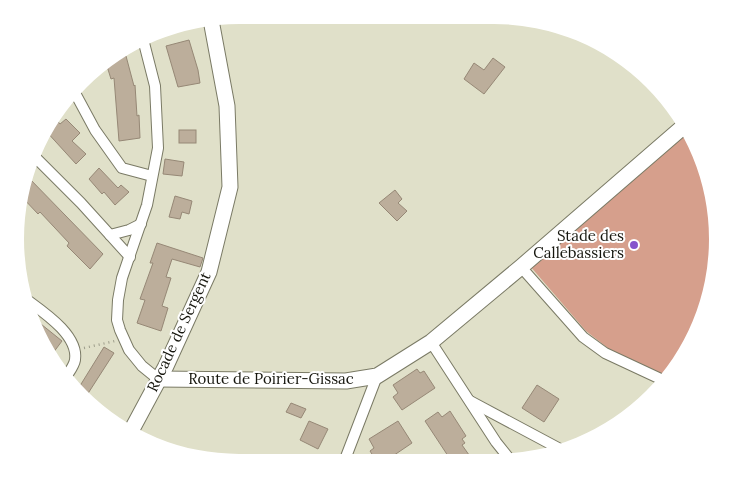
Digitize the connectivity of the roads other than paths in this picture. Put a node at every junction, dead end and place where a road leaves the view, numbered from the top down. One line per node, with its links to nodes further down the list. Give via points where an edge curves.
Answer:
1 (212, 26): 16 (main road, Rocade de Sergent, via 227,106 230,187 209,272)
2 (145, 46): 6 (street, via 155,86 158,148)
3 (77, 97): 6 (street, via 95,130 122,168)
4 (679, 130): 10 (main road, Route de Poirier-Gissac)
5 (39, 161): 8 (street)
6 (152, 176): 7 (street)
7 (141, 224): 8 (street); 9 (street)
8 (110, 235): 9 (street)
9 (130, 257): 16 (street, via 122,278 117,320 130,350)
10 (521, 267): 12 (main road, Route de Poirier-Gissac); 15 (street, via 583,337 605,353)
11 (34, 306): 13 (street, via 74,345 75,362)
12 (431, 342): 14 (main road, Route de Poirier-Gissac); 17 (street)
13 (69, 372)
14 (377, 376): 16 (main road, Route de Poirier-Gissac, via 346,380); 20 (street)
15 (659, 378)
16 (158, 379): 18 (main road, Rocade de Sergent)
17 (468, 400): 19 (street); 21 (street)
18 (133, 426)
19 (554, 446)
20 (347, 454)
21 (506, 454)

